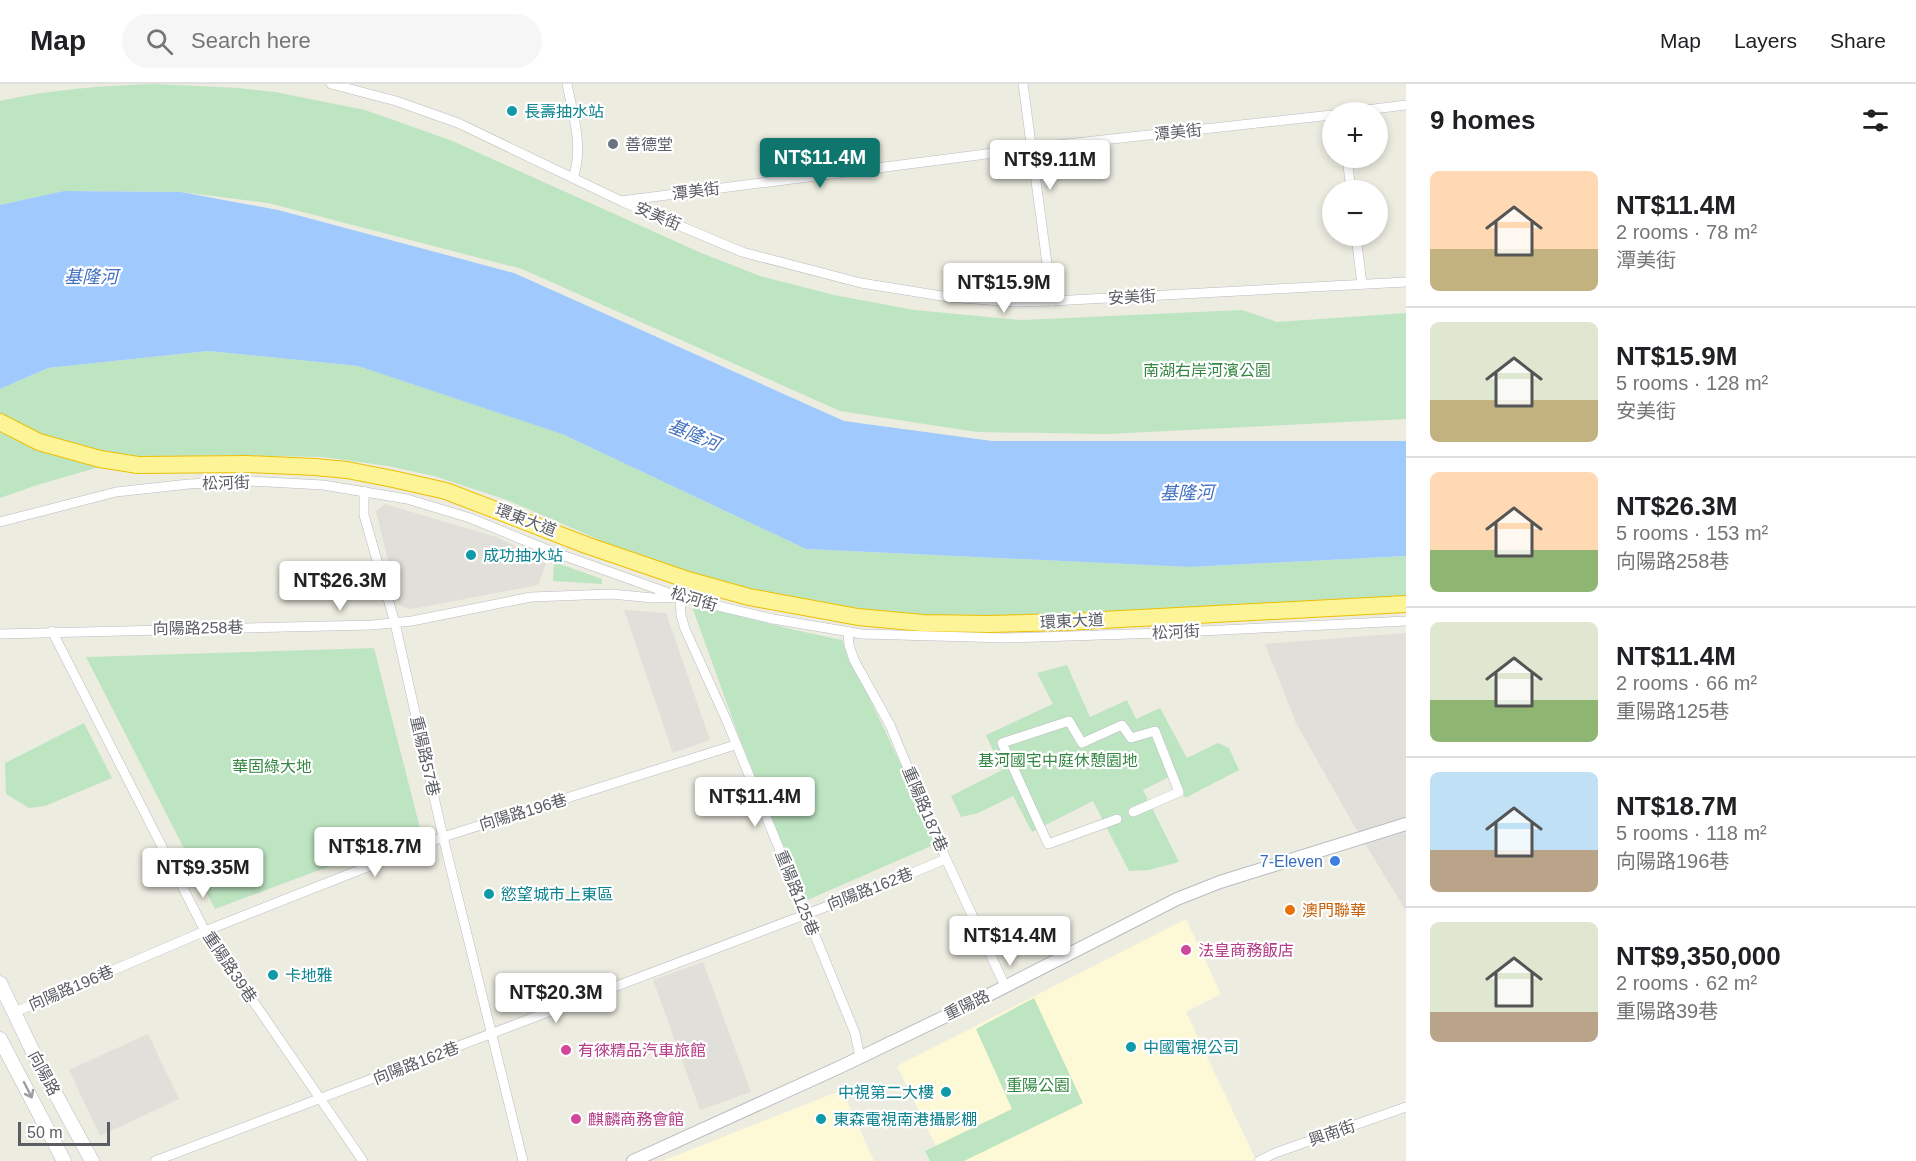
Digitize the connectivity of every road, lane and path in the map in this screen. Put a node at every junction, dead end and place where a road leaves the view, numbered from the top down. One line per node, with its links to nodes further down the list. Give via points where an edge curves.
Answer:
1 (331, 84): 8 (street, via 458,123)
2 (567, 84): 8 (street, via 578,140 578,163)
3 (1023, 84): 7 (street)
4 (1406, 105): 5 (street)
5 (1388, 107)
6 (1322, 116): 7 (street, 潭美街)
7 (1031, 149): 9 (street, 潭美街); 13 (street)
8 (573, 178): 9 (street)
9 (621, 201): 13 (street, 安美街, via 742,252 861,283 948,297)
10 (1357, 246): 12 (street)
11 (1406, 282): 12 (street, 安美街)
12 (1362, 284): 13 (street, 安美街)
13 (1052, 301)
14 (0, 422): 18 (highway, 環東大道, via 39,442 138,465 315,467 393,479 446,492 688,580 749,597 858,617 989,624)
15 (364, 491): 16 (street, 松河街, via 250,482 189,484 116,492); 17 (street, 松河街, via 470,518); 20 (street, 重陽路57巷, via 364,515)
16 (0, 522)
17 (680, 597): 20 (street, 向陽路258巷, via 531,597); 22 (street, 松河街); 24 (street, 重陽路125巷, via 686,629)
18 (1406, 604)
19 (1406, 621): 22 (street, 松河街, via 1006,638)
20 (395, 623): 21 (street, 向陽路258巷); 28 (street, 重陽路57巷)
21 (52, 632): 23 (street, 向陽路258巷); 31 (street, 重陽路39巷)
22 (849, 632): 29 (street, 重陽路187巷, via 854,660 890,725)
23 (0, 634)
24 (735, 745): 28 (street, 向陽路196巷); 30 (street, 重陽路125巷)
25 (1133, 812): 26 (street, via 1179,792 1155,730 1131,738 1122,725 1082,743 1069,721 1002,743 1048,844)
26 (1117, 819)
27 (1406, 824): 33 (street, 重陽路, via 1220,882)
28 (443, 837): 31 (street, 向陽路196巷); 35 (street, 重陽路57巷)
29 (946, 859): 30 (street, 向陽路162巷); 33 (street, 重陽路187巷)
30 (806, 914): 35 (street, 向陽路162巷); 37 (street, 重陽路125巷, via 855,1033)
31 (205, 931): 34 (street, 向陽路196巷); 38 (street, 重陽路39巷)
32 (0, 983): 34 (main road, 向陽路)
33 (1005, 986): 37 (street, 重陽路)
34 (15, 1012): 41 (main road, 向陽路)
35 (492, 1034): 38 (street, 向陽路162巷); 44 (street, 重陽路57巷)
36 (0, 1039): 40 (main road, 向陽路, one-way to 40)
37 (860, 1057): 45 (street, 重陽路)
38 (321, 1100): 42 (street, 向陽路162巷); 43 (street, 重陽路39巷)
39 (1406, 1107): 46 (street, 興南街)
40 (64, 1161)
41 (92, 1161)
42 (155, 1161)
43 (363, 1161)
44 (523, 1161)
45 (633, 1161)
46 (1259, 1161)

